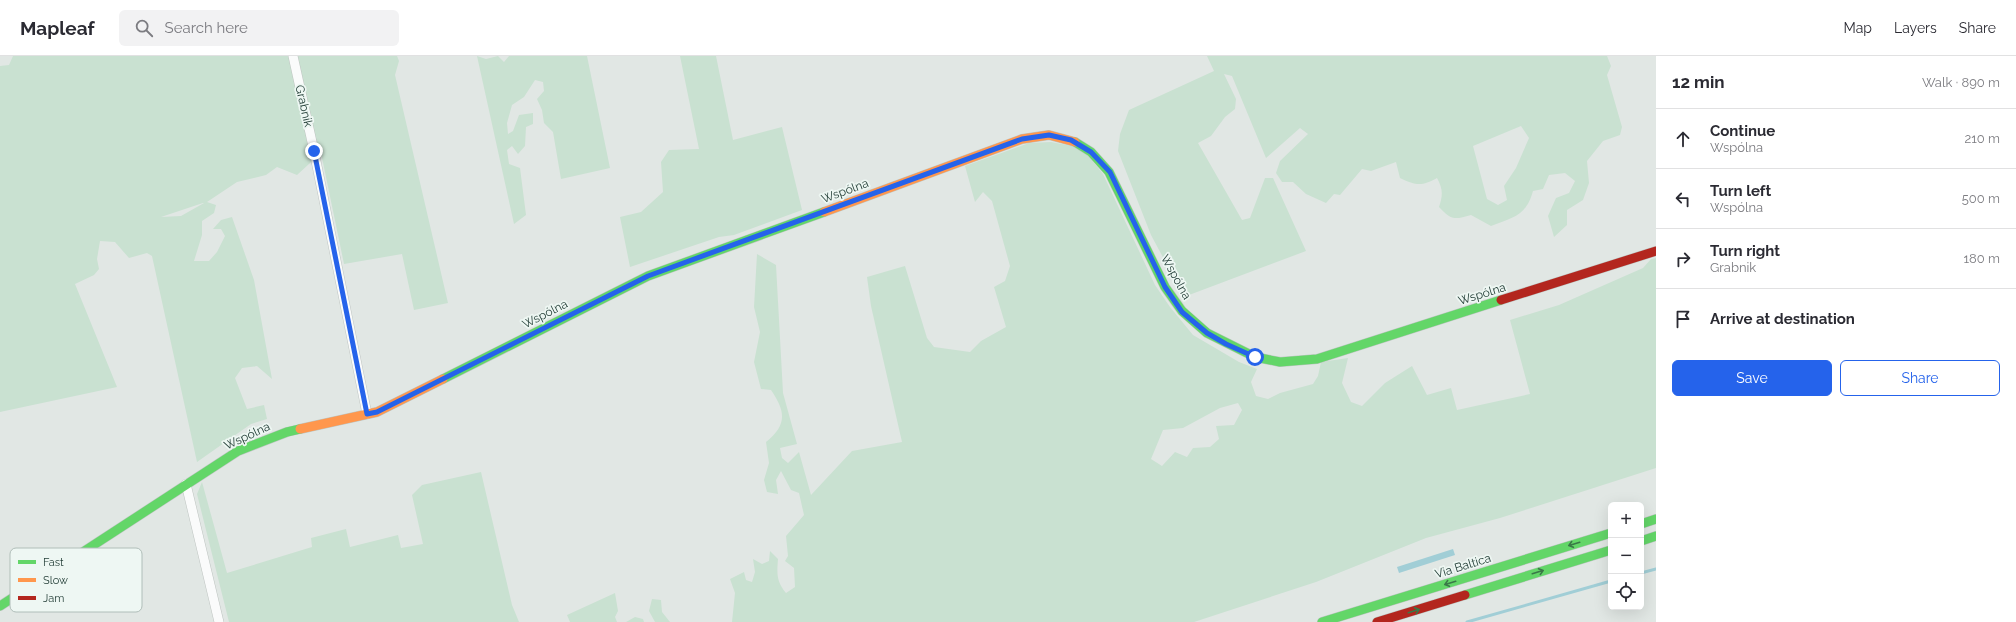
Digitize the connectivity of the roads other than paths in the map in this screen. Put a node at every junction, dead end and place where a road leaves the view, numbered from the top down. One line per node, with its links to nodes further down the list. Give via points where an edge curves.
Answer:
1 (293, 56): 3 (street, Grabnik)
2 (1656, 251): 3 (main road, Wspólna, via 1317,358 1280,362 1255,357 1226,344 1207,333 1182,312 1165,287 1110,172 1091,152 1071,140 1049,135 1022,139 648,276 377,412)
3 (367, 414): 4 (main road, Wspólna, via 262,440 238,451)
4 (186, 484): 10 (main road, Wspólna); 14 (street)
5 (1656, 519): 6 (main road)
6 (1644, 523)
7 (1608, 534): 15 (main road, Via Baltica, one-way to 15)
8 (1656, 536): 9 (main road)
9 (1644, 540)
10 (88, 548)
11 (1608, 551): 16 (main road, one-way to 11)
12 (10, 599): 13 (main road, Wspólna)
13 (0, 606)
14 (219, 622)
15 (1322, 622)
16 (1377, 622)

